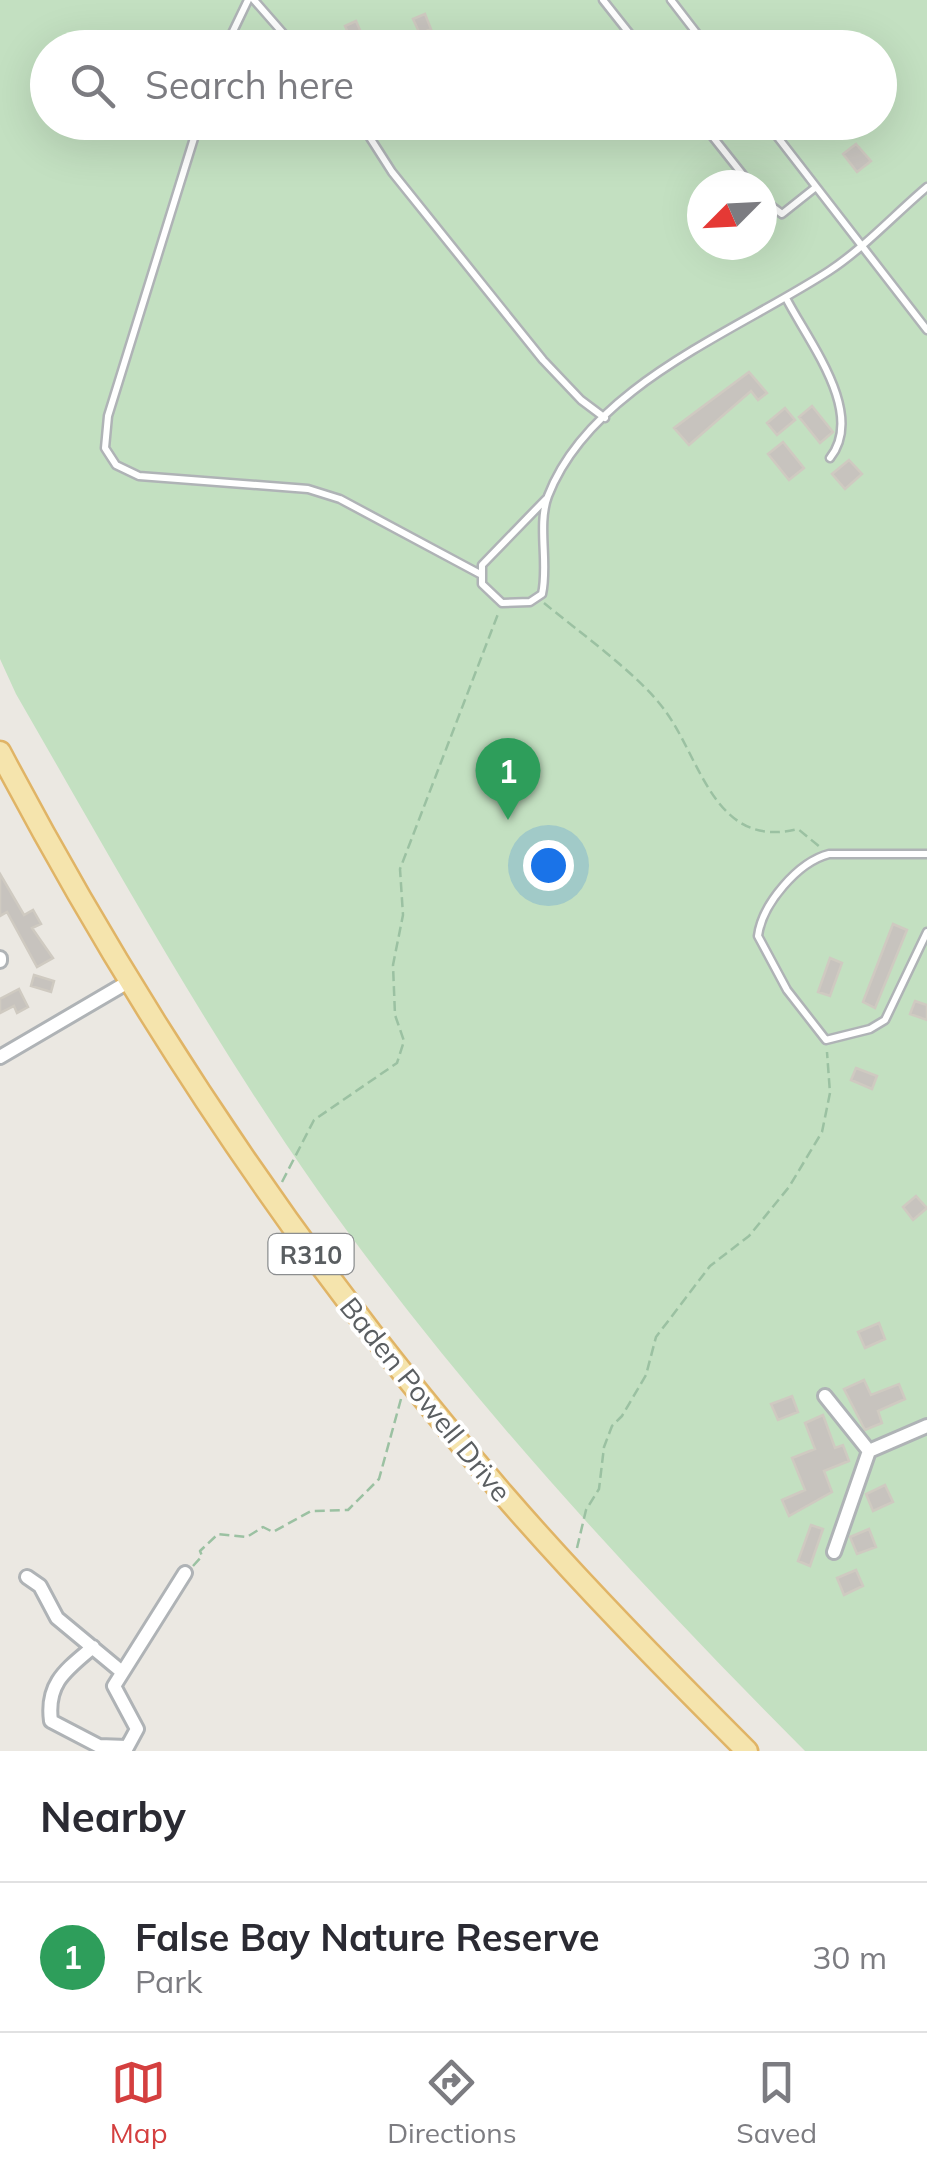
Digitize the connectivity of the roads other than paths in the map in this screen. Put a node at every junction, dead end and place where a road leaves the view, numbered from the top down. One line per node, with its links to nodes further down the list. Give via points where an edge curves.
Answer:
1 (251, 0): 4 (lane); 5 (lane)
2 (603, 0): 6 (lane)
3 (671, 0): 7 (lane)
4 (235, 30)
5 (279, 30)
6 (627, 30)
7 (694, 30)
8 (193, 140): 22 (lane, via 108,416 106,448 116,465 166,480 308,489 340,499)
9 (371, 140): 19 (lane, via 543,360)
10 (715, 140): 12 (lane)
11 (780, 140): 14 (lane)
12 (739, 170)
13 (927, 186): 16 (lane)
14 (816, 188): 15 (lane, via 782,214); 16 (lane)
15 (777, 210)
16 (860, 243): 17 (lane); 18 (lane)
17 (786, 298): 19 (lane, via 692,351); 20 (lane, via 840,405 842,437)
18 (927, 330)
19 (605, 418): 21 (lane, via 574,452)
20 (830, 458)
21 (546, 499): 22 (lane); 22 (lane, via 538,598 502,603)
22 (480, 574)
23 (0, 752): 26 (main road, Baden Powell Drive / R310)
24 (927, 854): 25 (lane, via 814,859 764,914 758,936 794,1001 826,1040 884,1020)
25 (927, 932)
26 (128, 982): 27 (street); 37 (main road, Baden Powell Drive / R310, via 274,1202 414,1388 565,1564)
27 (0, 1056)
28 (826, 1396): 30 (street)
29 (927, 1426): 30 (street)
30 (869, 1452): 31 (street)
31 (834, 1552)
32 (184, 1573): 35 (street)
33 (27, 1576): 34 (street, via 57,1618)
34 (93, 1647): 35 (street); 36 (street, via 53,1685 51,1721 99,1746)
35 (122, 1672): 36 (street, via 114,1691 137,1729)
36 (126, 1749)
37 (747, 1751)

